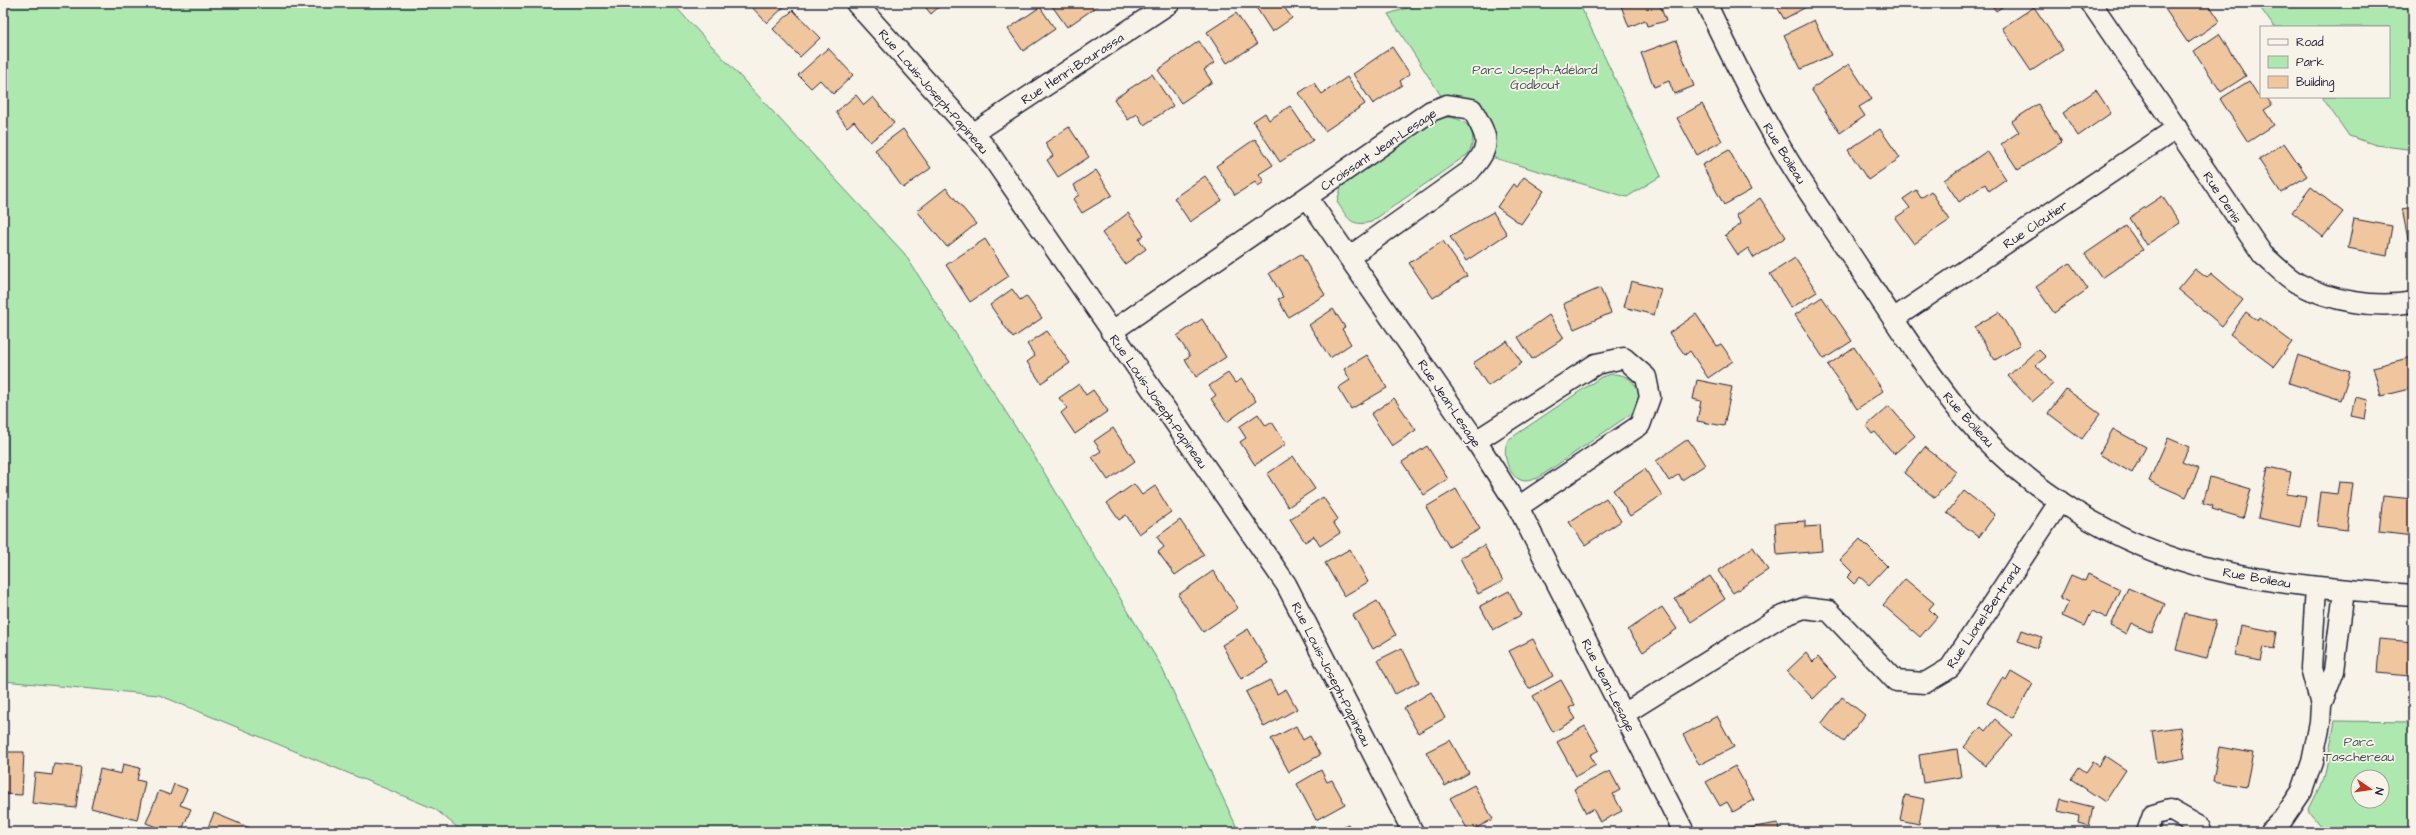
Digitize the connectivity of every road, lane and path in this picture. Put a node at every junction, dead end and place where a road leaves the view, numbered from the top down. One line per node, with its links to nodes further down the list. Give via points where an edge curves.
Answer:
1 (856, 3): 6 (street, Rue Louis-Joseph-Papineau)
2 (1170, 3): 6 (street, Rue Henri-Bourassa)
3 (1706, 3): 10 (street, Rue Boileau, via 1734,62 1785,155)
4 (2091, 3): 5 (street, Rue Denis)
5 (2177, 128): 9 (street, Rue Denis, via 2263,256 2295,282 2329,298 2394,305); 10 (street, Rue Cloutier)
6 (974, 133): 11 (street, Rue Louis-Joseph-Papineau)
7 (1307, 197): 8 (street, Rue Jean-Lesage); 8 (street, Croissant Jean-Lesage, via 1431,111 1447,105 1472,109 1485,133 1484,155 1470,171); 11 (street)
8 (1349, 256): 12 (street, Rue Jean-Lesage)
9 (2413, 302)
10 (1893, 319): 13 (street, Rue Boileau, via 1957,408 2012,464)
11 (1111, 332): 20 (street, Rue Louis-Joseph-Papineau, via 1286,584)
12 (1476, 441): 14 (street, Rue Jean-Lesage); 14 (street, via 1596,364 1624,358 1646,377 1650,397 1640,425)
13 (2060, 501): 15 (street, Rue Boileau, via 2093,522 2176,559 2244,576); 19 (street, Rue Lionel-Bertrand, via 1950,668 1925,683 1896,681 1829,611 1804,608 1778,618)
14 (1518, 508): 19 (street, Rue Jean-Lesage)
15 (2316, 588): 16 (street, Rue Boileau); 18 (street, via 2311,668)
16 (2344, 590): 17 (street, Rue Boileau); 18 (street, via 2334,671)
17 (2413, 595)
18 (2321, 705): 24 (street, via 2312,762 2302,791 2283,819)
19 (1624, 714): 21 (street, Rue Jean-Lesage)
20 (1413, 832)
21 (1684, 832)
22 (2147, 832): 23 (street, via 2153,815 2170,810 2200,827)
23 (2201, 832)
24 (2270, 832)

